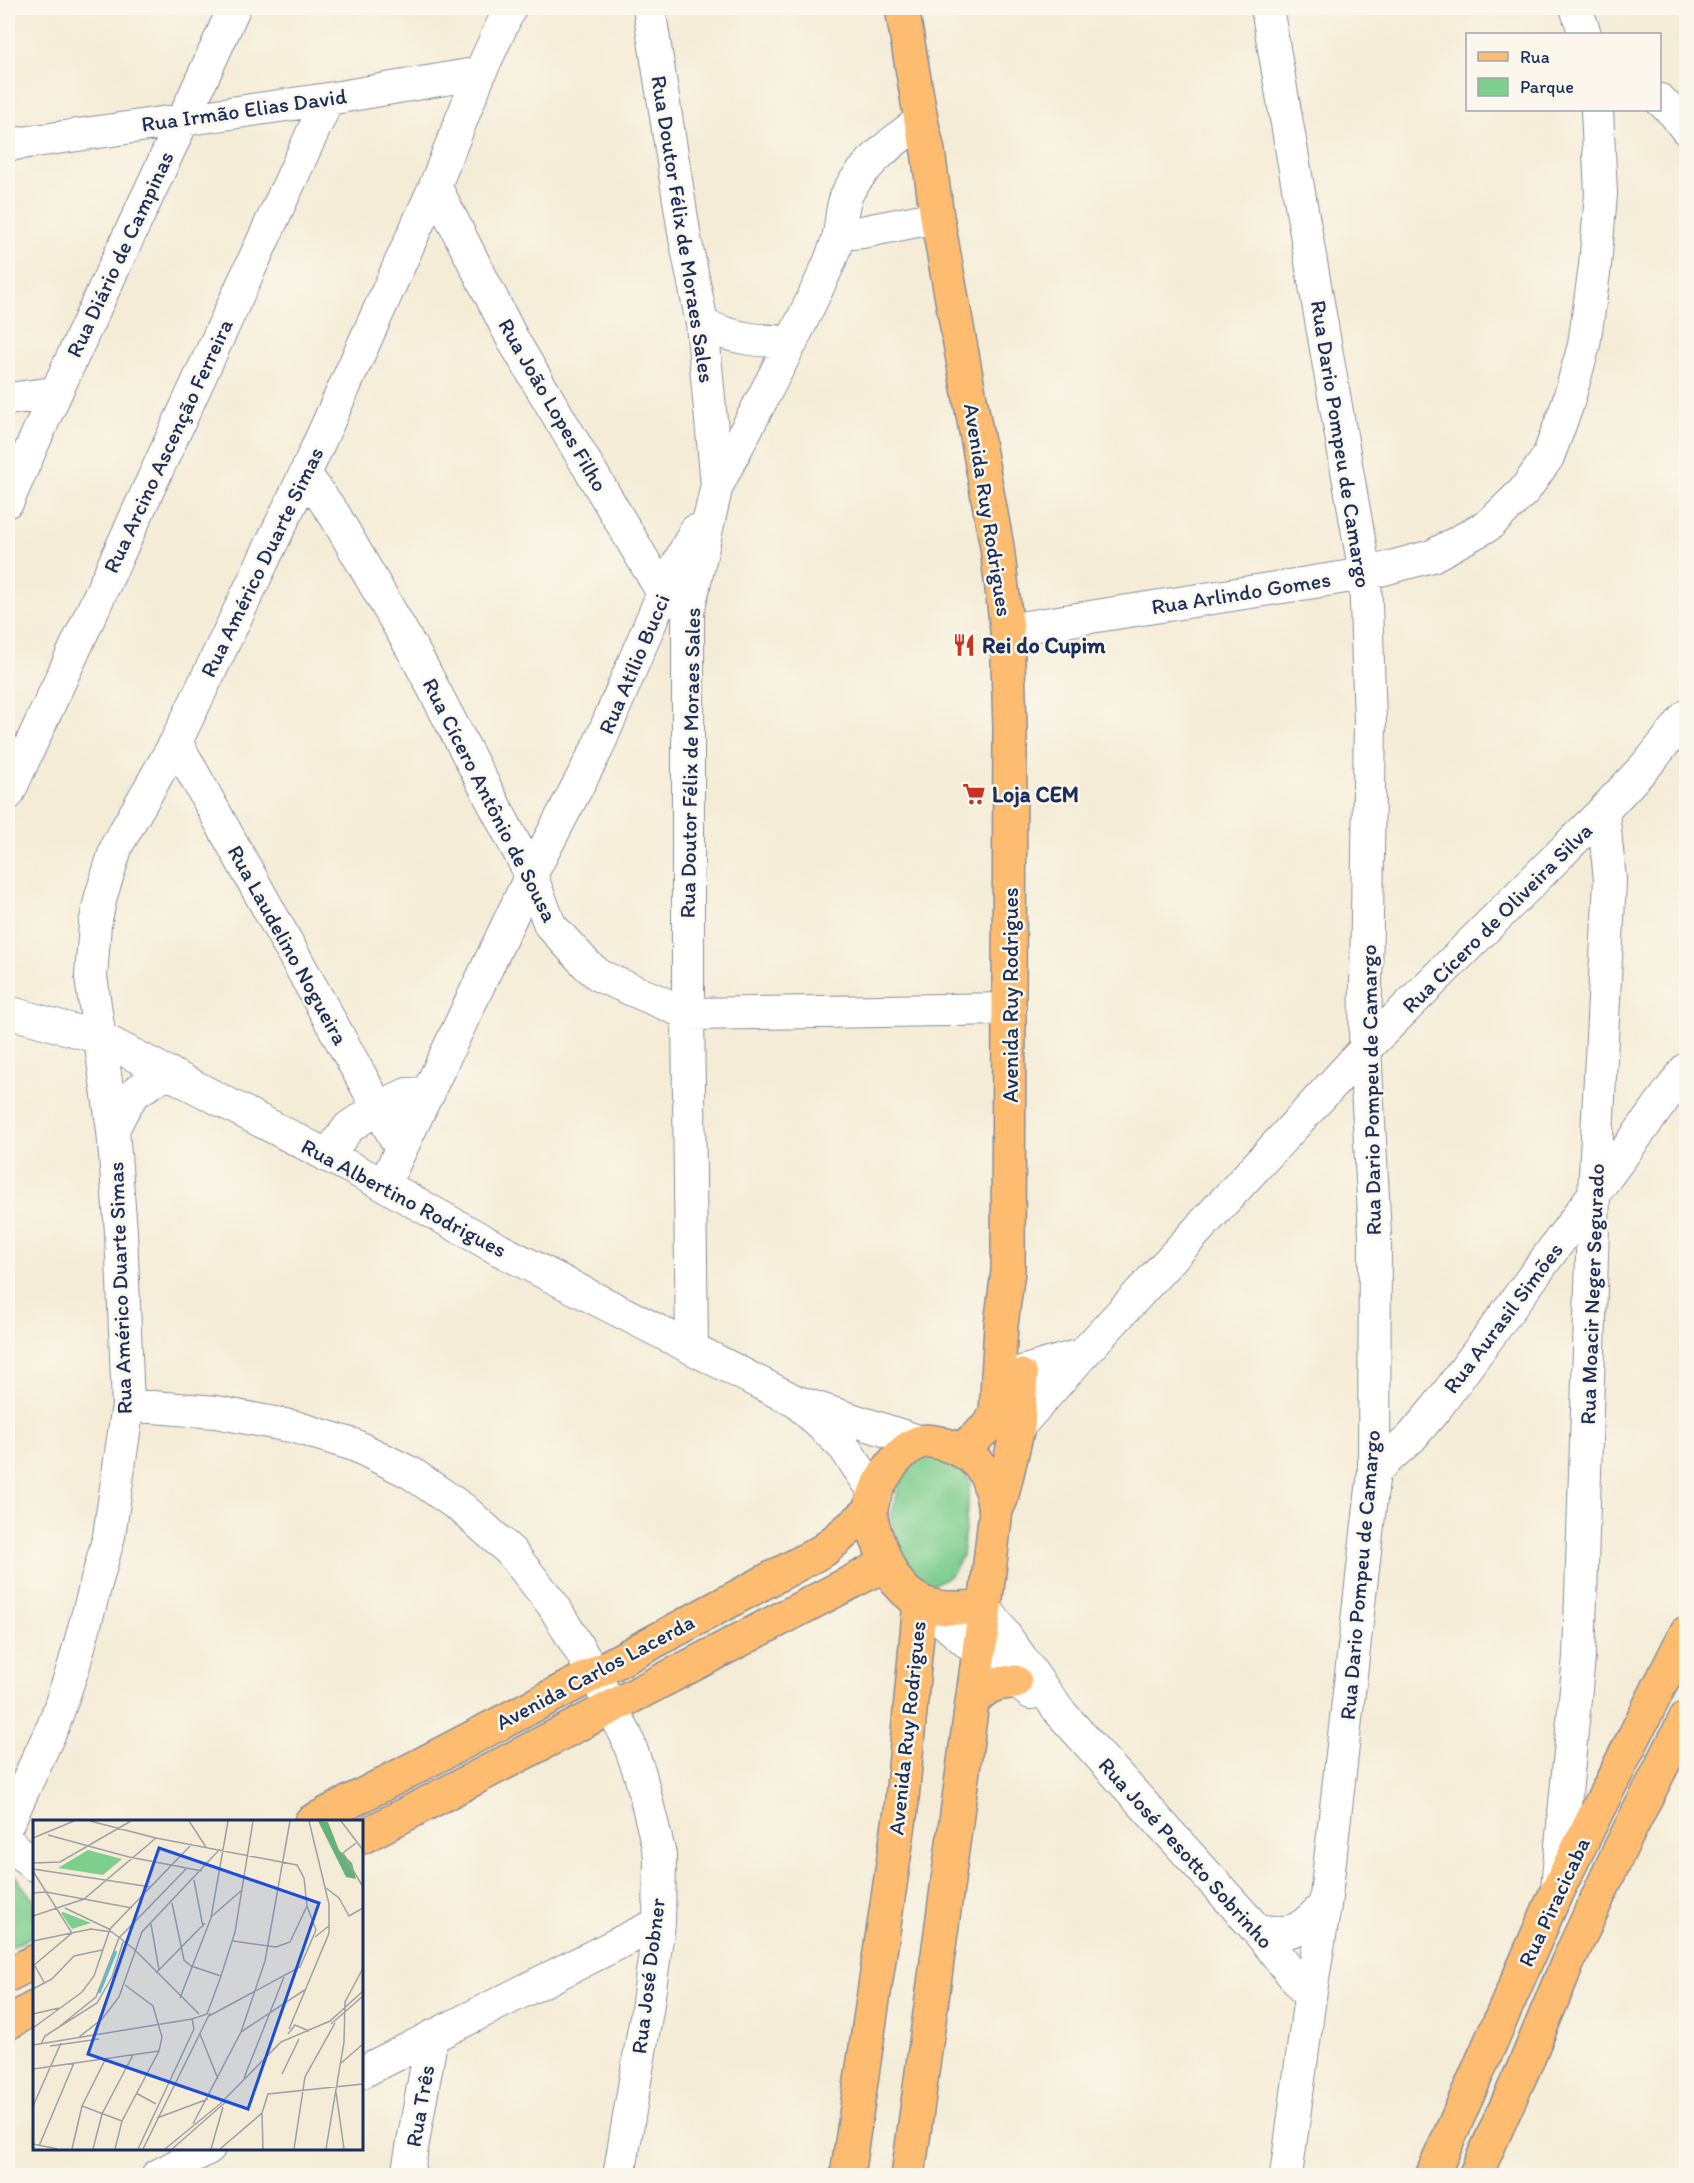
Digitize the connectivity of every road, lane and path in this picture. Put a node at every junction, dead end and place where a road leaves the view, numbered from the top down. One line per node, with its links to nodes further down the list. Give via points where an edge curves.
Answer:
1 (234, 8): 12 (street, Rua Diário de Campinas)
2 (510, 8): 8 (street, Rua Américo Duarte Simas)
3 (649, 8): 19 (street, Rua Doutor Félix de Moraes Sales)
4 (902, 8): 13 (main road, Avenida Ruy Rodrigues)
5 (1267, 8): 26 (street, Rua Dario Pompeu de Camargo)
6 (1576, 8): 7 (street)
7 (1585, 33)
8 (480, 73): 9 (street, Rua Irmão Elias David); 16 (street, Rua Américo Duarte Simas)
9 (328, 99): 12 (street, Rua Irmão Elias David); 32 (street, Rua Arcino Ascenção Ferreira)
10 (1661, 102): 14 (street)
11 (1597, 111): 26 (street, Rua Arlindo Gomes, via 1600,194 1596,266 1584,345 1568,406 1548,457 1524,491 1490,525 1432,556)
12 (184, 119): 15 (street, Rua Irmão Elias David); 21 (street, Rua Diário de Campinas)
13 (921, 120): 17 (main road, Avenida Ruy Rodrigues); 18 (street, Rua Atílio Bucci, via 886,147 855,181 845,201)
14 (1686, 129)
15 (8, 145)
16 (435, 186): 23 (street, Rua Américo Duarte Simas); 27 (street, Rua João Lopes Filho, via 513,340)
17 (937, 217): 18 (street); 29 (main road, Avenida Ruy Rodrigues, via 997,548)
18 (839, 234): 20 (street, Rua Atílio Bucci)
19 (702, 323): 20 (street, via 735,336); 24 (street, Rua Doutor Félix de Moraes Sales)
20 (792, 342): 24 (street, Rua Atílio Bucci)
21 (54, 393): 22 (street); 25 (street, Rua Diário de Campinas)
22 (8, 399)
23 (305, 474): 31 (street, Rua Américo Duarte Simas); 34 (street, Rua Cícero Antônio de Sousa, via 334,514 419,661)
24 (717, 485): 27 (street, Rua Atílio Bucci); 28 (street, Rua Doutor Félix de Moraes Sales)
25 (8, 501)
26 (1365, 574): 29 (street, Rua Arlindo Gomes); 39 (street, Rua Dario Pompeu de Camargo, via 1370,722)
27 (663, 593): 28 (street, Rua João Lopes Filho); 34 (street, Rua Atílio Bucci, via 597,749)
28 (688, 612): 37 (street, Rua Doutor Félix de Moraes Sales)
29 (1007, 630): 35 (main road, Avenida Ruy Rodrigues, via 1011,728)
30 (1686, 716): 33 (street, Rua Cícero de Oliveira Silva)
31 (176, 742): 38 (street, Rua Américo Duarte Simas, via 117,845 101,896 92,977); 43 (street, Rua Laudelino Nogueira)
32 (8, 794)
33 (1603, 811): 39 (street, Rua Cícero de Oliveira Silva); 48 (street, Rua Moacir Neger Segurado, via 1610,880)
34 (531, 875): 37 (street, Rua Cícero Antônio de Sousa, via 550,924 586,965 613,983); 42 (street, Rua Atílio Bucci)
35 (1010, 1009): 37 (street, Rua Cícero Antônio de Sousa); 49 (main road, Avenida Ruy Rodrigues)
36 (8, 1012): 38 (street, Rua Albertino Rodrigues)
37 (688, 1014): 50 (street, Rua Doutor Félix de Moraes Sales)
38 (101, 1038): 41 (street, Rua Albertino Rodrigues); 44 (street, Rua Américo Duarte Simas)
39 (1365, 1049): 51 (street, Rua Cícero de Oliveira Silva); 58 (street, Rua Dario Pompeu de Camargo, via 1375,1235)
40 (1686, 1069): 48 (street, Rua Aurasil Simões)
41 (169, 1073): 44 (street, Rua Américo Duarte Simas, via 140,1087 125,1102); 46 (street, Rua Albertino Rodrigues)
42 (429, 1093): 43 (street, via 407,1094); 45 (street, Rua Atílio Bucci)
43 (378, 1108): 45 (street, Rua Laudelino Nogueira); 46 (street, via 349,1127)
44 (113, 1130): 54 (street, Rua Américo Duarte Simas)
45 (400, 1147): 47 (street, Rua Atílio Bucci)
46 (327, 1155): 47 (street, Rua Albertino Rodrigues)
47 (384, 1185): 50 (street, Rua Albertino Rodrigues, via 500,1250)
48 (1594, 1195): 58 (street, Rua Aurasil Simões, via 1437,1407 1411,1438); 72 (street, Rua Moacir Neger Segurado, via 1579,1657)
49 (1008, 1271): 52 (main road, Avenida Ruy Rodrigues, via 1019,1321); 57 (main road, Avenida Ruy Rodrigues, via 996,1413 990,1425)
50 (692, 1347): 53 (street, Rua Albertino Rodrigues)
51 (1083, 1354): 52 (street); 55 (street, Rua Cícero de Oliveira Silva)
52 (1021, 1372): 55 (main road, Avenida Ruy Rodrigues)
53 (795, 1401): 56 (street, Rua Albertino Rodrigues); 59 (street, Rua Albertino Rodrigues, via 844,1447)
54 (128, 1405): 66 (street, Rua José Dobner, via 216,1412 295,1427 354,1445 411,1473 463,1509 511,1552 553,1605); 75 (street, Rua Américo Duarte Simas, via 109,1536 74,1665 54,1724)
55 (1018, 1427): 60 (main road, Avenida Ruy Rodrigues)
56 (921, 1442): 57 (main road, via 943,1443); 59 (main road, via 890,1466)
57 (961, 1450): 60 (main road, via 985,1474)
58 (1374, 1471): 80 (street, Rua Dario Pompeu de Camargo)
59 (873, 1502): 61 (main road, Avenida Ruy Rodrigues, via 873,1526); 66 (main road, Avenida Carlos Lacerda, via 824,1550)
60 (996, 1510): 63 (main road, Avenida Ruy Rodrigues)
61 (886, 1564): 62 (main road, Avenida Ruy Rodrigues, via 897,1582); 69 (main road, Avenida Carlos Lacerda)
62 (920, 1601): 63 (main road, via 943,1607); 65 (street, Rua José Pesotto Sobrinho); 94 (main road, Avenida Ruy Rodrigues, via 901,1810)
63 (986, 1606): 65 (main road, Avenida Ruy Rodrigues); 70 (street, Rua José Pesotto Sobrinho)
64 (1686, 1633): 73 (main road, Rua Piracicaba)
65 (978, 1653): 67 (street, Rua José Pesotto Sobrinho); 68 (main road, Avenida Ruy Rodrigues)
66 (594, 1674): 69 (street, Rua José Dobner); 74 (main road, Avenida Carlos Lacerda)
67 (1015, 1682): 68 (main road, via 994,1683); 70 (street, Rua José Pesotto Sobrinho)
68 (972, 1702): 95 (main road, Avenida Ruy Rodrigues)
69 (611, 1709): 76 (main road, Avenida Carlos Lacerda); 81 (street, Rua José Dobner, via 626,1735 640,1774 660,1856)
70 (1059, 1711): 82 (street, Rua José Pesotto Sobrinho)
71 (1686, 1718): 98 (main road, Rua Piracicaba, via 1615,1860)
72 (1568, 1777): 73 (street); 79 (street, Rua Moacir Neger Segurado)
73 (1606, 1792): 79 (main road, Rua Piracicaba)
74 (312, 1820)
75 (8, 1823)
76 (363, 1836)
77 (8, 1842): 78 (street)
78 (33, 1865)
79 (1556, 1893): 97 (main road, Rua Piracicaba)
80 (1325, 1905): 82 (street, via 1295,1930 1280,1934); 85 (street, Rua Dario Pompeu de Camargo)
81 (659, 1923): 88 (street); 93 (street, Rua José Dobner)
82 (1257, 1930): 85 (street, Rua José Pesotto Sobrinho)
83 (33, 1962): 84 (main road)
84 (8, 1975)
85 (1310, 1997): 96 (street, Rua Dario Pompeu de Camargo)
86 (33, 2009): 87 (main road)
87 (8, 2022)
88 (432, 2036): 89 (street); 92 (street, Rua Três)
89 (363, 2071)
90 (194, 2161): 91 (street)
91 (157, 2175)
92 (407, 2175)
93 (619, 2175)
94 (847, 2175)
95 (908, 2175)
96 (1286, 2175)
97 (1432, 2175)
98 (1475, 2175)

